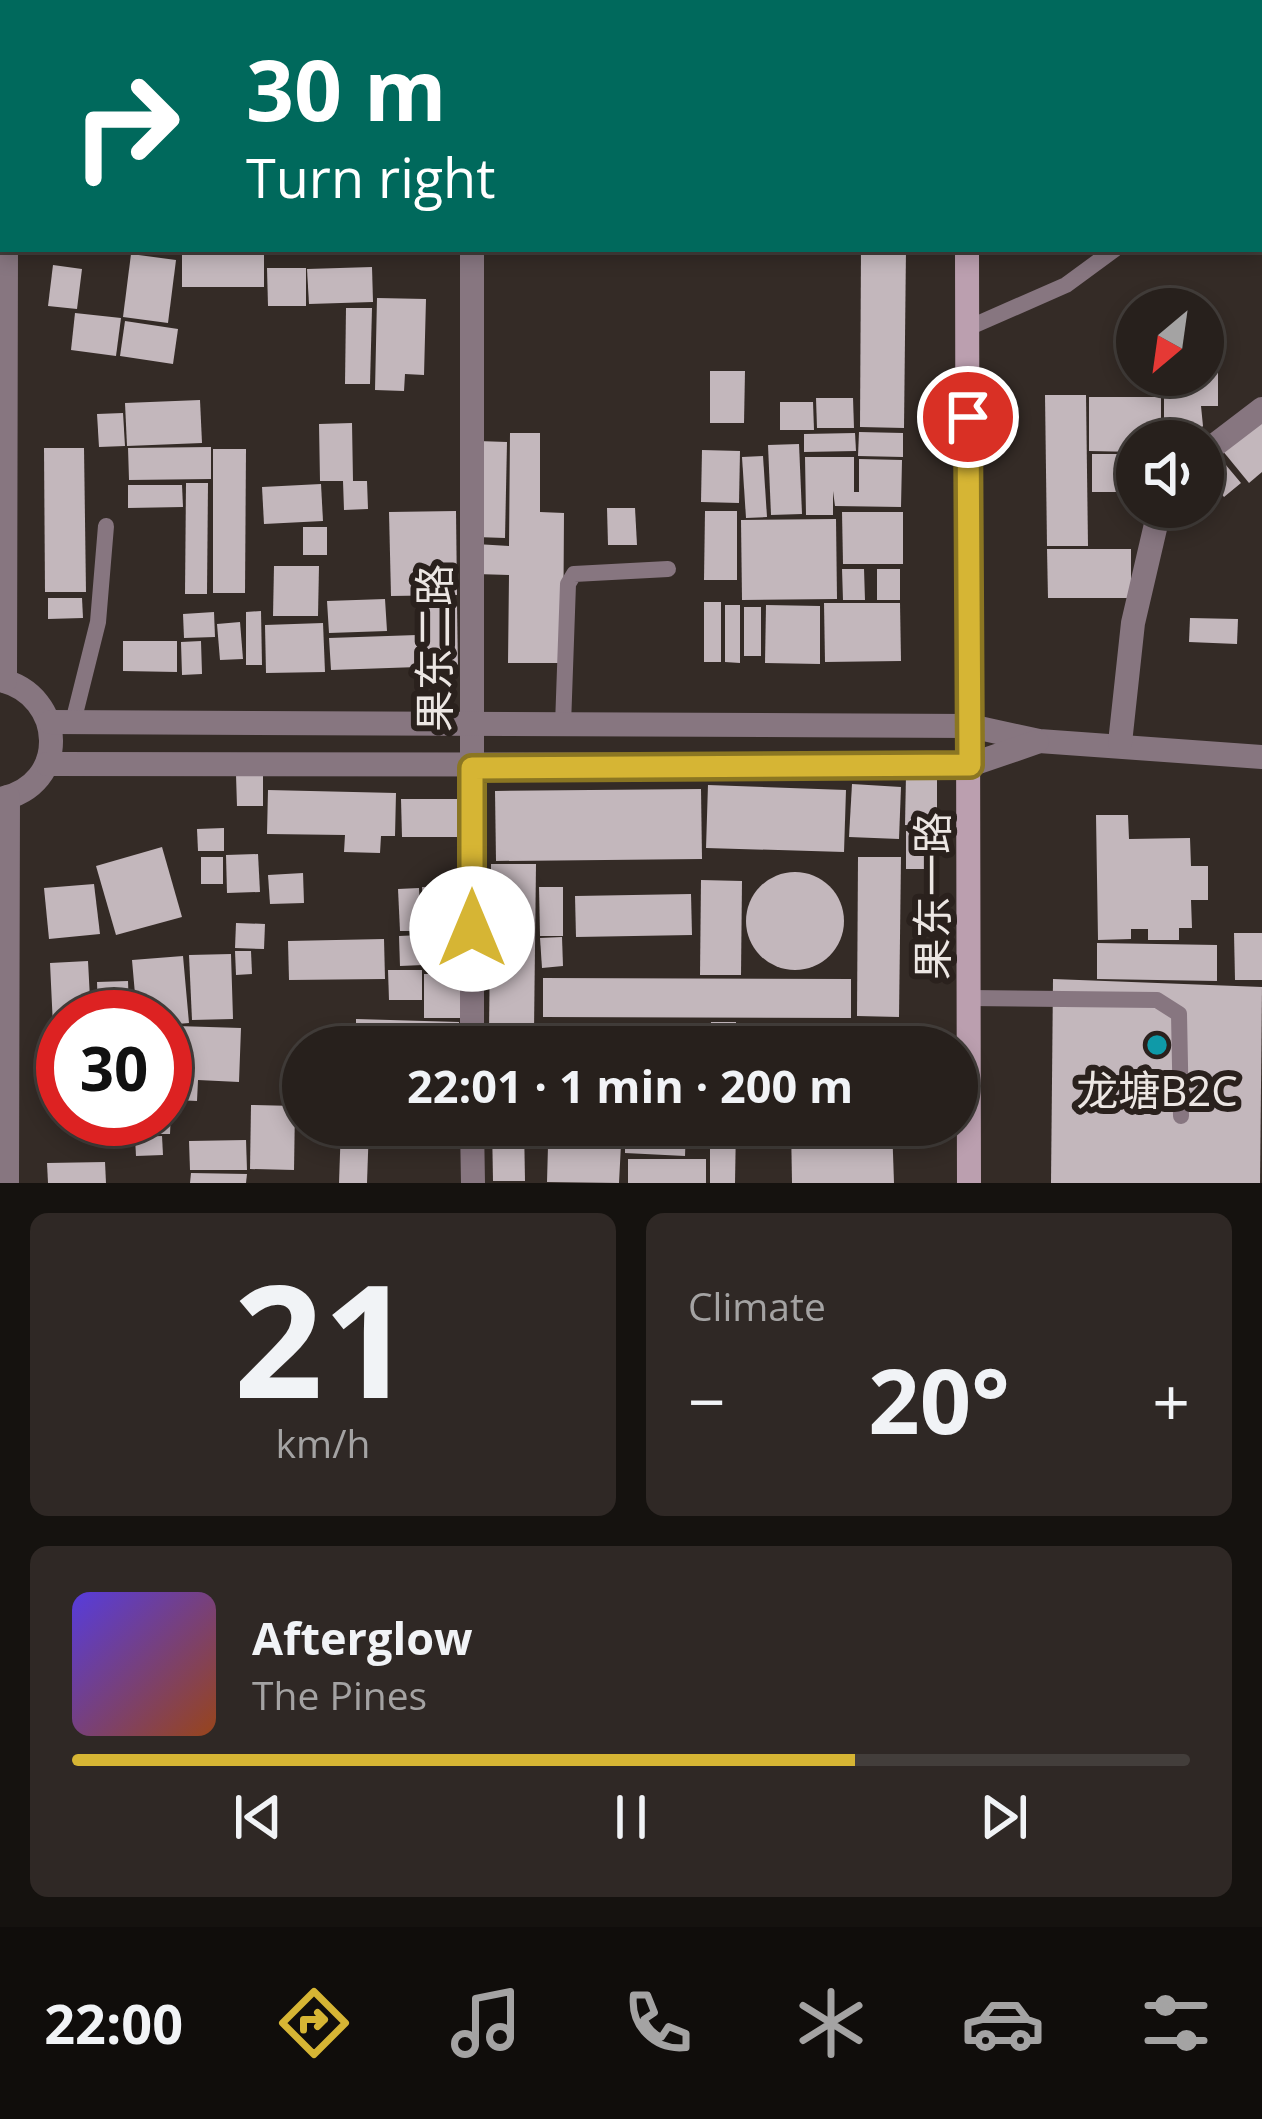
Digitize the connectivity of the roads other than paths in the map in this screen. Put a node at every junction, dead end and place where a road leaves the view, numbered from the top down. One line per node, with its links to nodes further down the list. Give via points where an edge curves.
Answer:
1 (6, 252): 11 (street)
2 (472, 252): 14 (street, 果东二路)
3 (968, 252): 5 (main road, 果东一路)
4 (1111, 252): 5 (lane, via 1066,285)
5 (968, 328): 17 (main road, 果东一路)
6 (1262, 410): 7 (street)
7 (1224, 438)
8 (106, 526): 12 (lane, via 98,622)
9 (1155, 528): 19 (street, via 1133,623)
10 (668, 569): 15 (lane, via 574,574)
11 (3, 680): 12 (street)
12 (62, 722): 13 (street); 21 (street)
13 (254, 723): 14 (street); 23 (street)
14 (472, 724): 15 (street); 25 (street, 果东二路)
15 (563, 725): 16 (street)
16 (691, 726): 17 (street); 24 (street)
17 (970, 726): 18 (street); 22 (main road, 果东一路)
18 (1039, 741): 19 (street); 22 (street)
19 (1120, 743): 20 (street)
20 (1262, 757)
21 (47, 764): 23 (street); 26 (street, via 28,788)
22 (970, 765): 24 (street); 28 (main road, 果东一路)
23 (253, 766): 25 (street)
24 (693, 766): 25 (street)
25 (472, 768): 29 (street, 果东二路)
26 (4, 798): 27 (street)
27 (4, 915): 30 (street)
28 (969, 998): 31 (lane, via 1172,1006 1179,1014); 35 (main road, 果东一路)
29 (472, 1026)
30 (4, 1096): 33 (street)
31 (1181, 1116)
32 (472, 1146): 34 (street)
33 (7, 1183)
34 (472, 1183)
35 (969, 1183)

